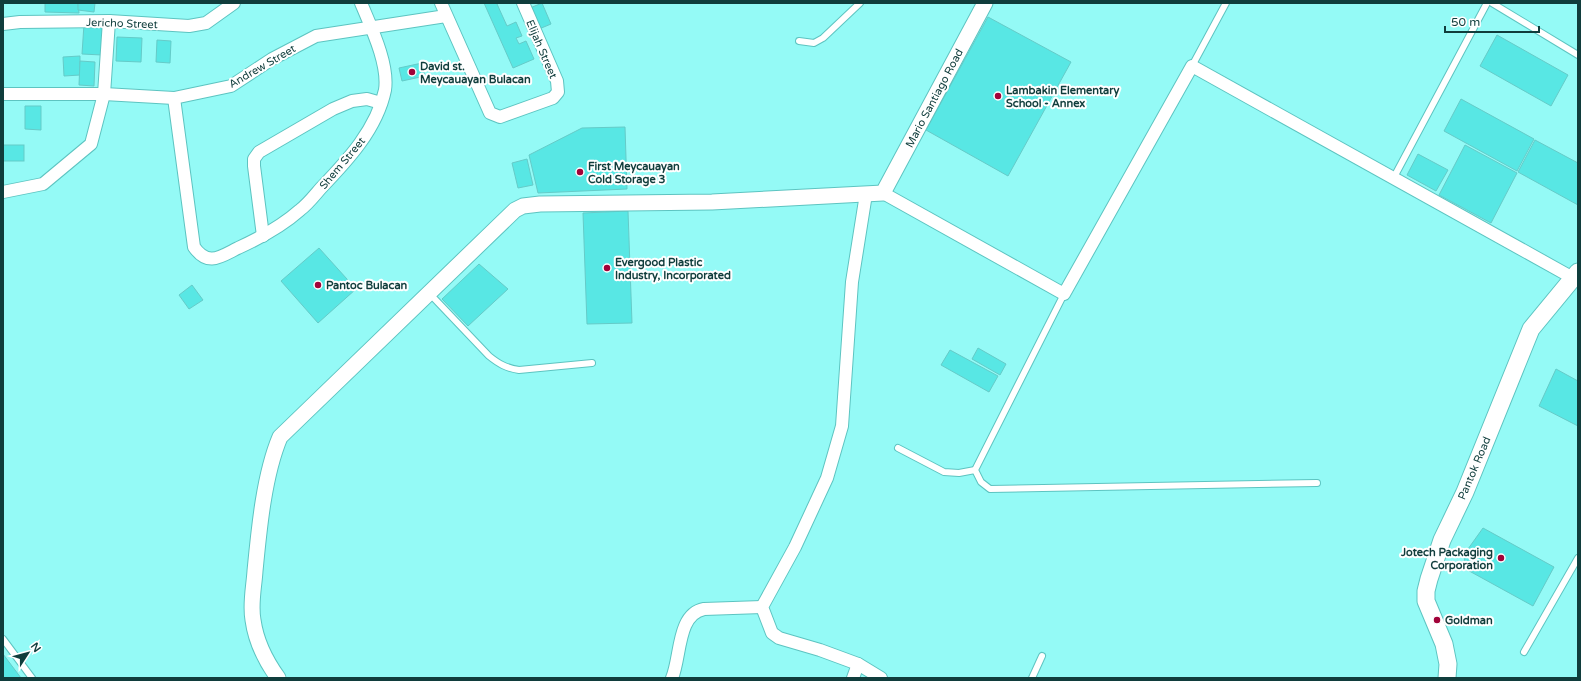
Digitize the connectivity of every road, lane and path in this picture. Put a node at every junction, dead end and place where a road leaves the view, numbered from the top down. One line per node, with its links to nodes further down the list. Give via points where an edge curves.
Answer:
1 (234, 3): 11 (street, Jericho Street, via 206,23 189,26)
2 (361, 3): 13 (street, Shem Street)
3 (441, 3): 10 (street)
4 (523, 3): 10 (street, Elijah Street, via 557,81 558,92 553,98 500,117 490,114)
5 (860, 3): 14 (lane, via 823,38 814,43)
6 (985, 3): 23 (street, Mario Santiago Road)
7 (1226, 3): 16 (lane)
8 (1487, 3): 21 (lane)
9 (1492, 3): 15 (lane)
10 (446, 16): 13 (street, Andrew Street)
11 (109, 21): 12 (street, Jericho Street); 18 (street)
12 (3, 24)
13 (371, 29): 19 (street, Andrew Street, via 316,36 272,59 231,86); 20 (street, Shem Street, via 386,73)
14 (799, 41)
15 (1578, 55)
16 (1192, 66): 21 (street); 28 (street)
17 (3, 94): 18 (street, Andrew Street)
18 (104, 94): 19 (street, Andrew Street); 22 (street, via 92,144 43,184)
19 (174, 98): 25 (street, Shem Street, via 194,247 208,260)
20 (381, 104): 25 (street, Shem Street, via 361,142 341,167 301,210); 25 (street, via 367,99 352,101 333,109 259,152 254,159 254,166)
21 (1393, 179): 26 (street)
22 (3, 192)
23 (883, 193): 24 (street); 28 (street)
24 (866, 194): 27 (street, via 712,202 523,206 515,210); 34 (street, via 852,282 842,426 827,478 795,548)
25 (263, 236)
26 (1576, 277): 45 (main road, Pantok Road, via 1531,329 1468,484 1442,540 1429,579 1426,601 1444,644 1448,664)
27 (430, 294): 29 (lane, via 489,356 507,368 519,370); 40 (street, via 280,437 259,532 252,606 258,645)
28 (1064, 294): 31 (lane)
29 (592, 363)
30 (898, 448): 31 (lane, via 944,472 959,474)
31 (975, 470): 32 (lane, via 981,482 990,489)
32 (1317, 483)
33 (1578, 558): 36 (lane)
34 (762, 607): 38 (street, via 772,633 779,638); 41 (street, via 696,610 682,634)
35 (3, 639): 39 (lane)
36 (1524, 652)
37 (1042, 656): 44 (lane)
38 (858, 664): 42 (street); 43 (street)
39 (32, 678)
40 (278, 678)
41 (672, 678)
42 (853, 678)
43 (881, 678)
44 (1032, 678)
45 (1447, 678)

